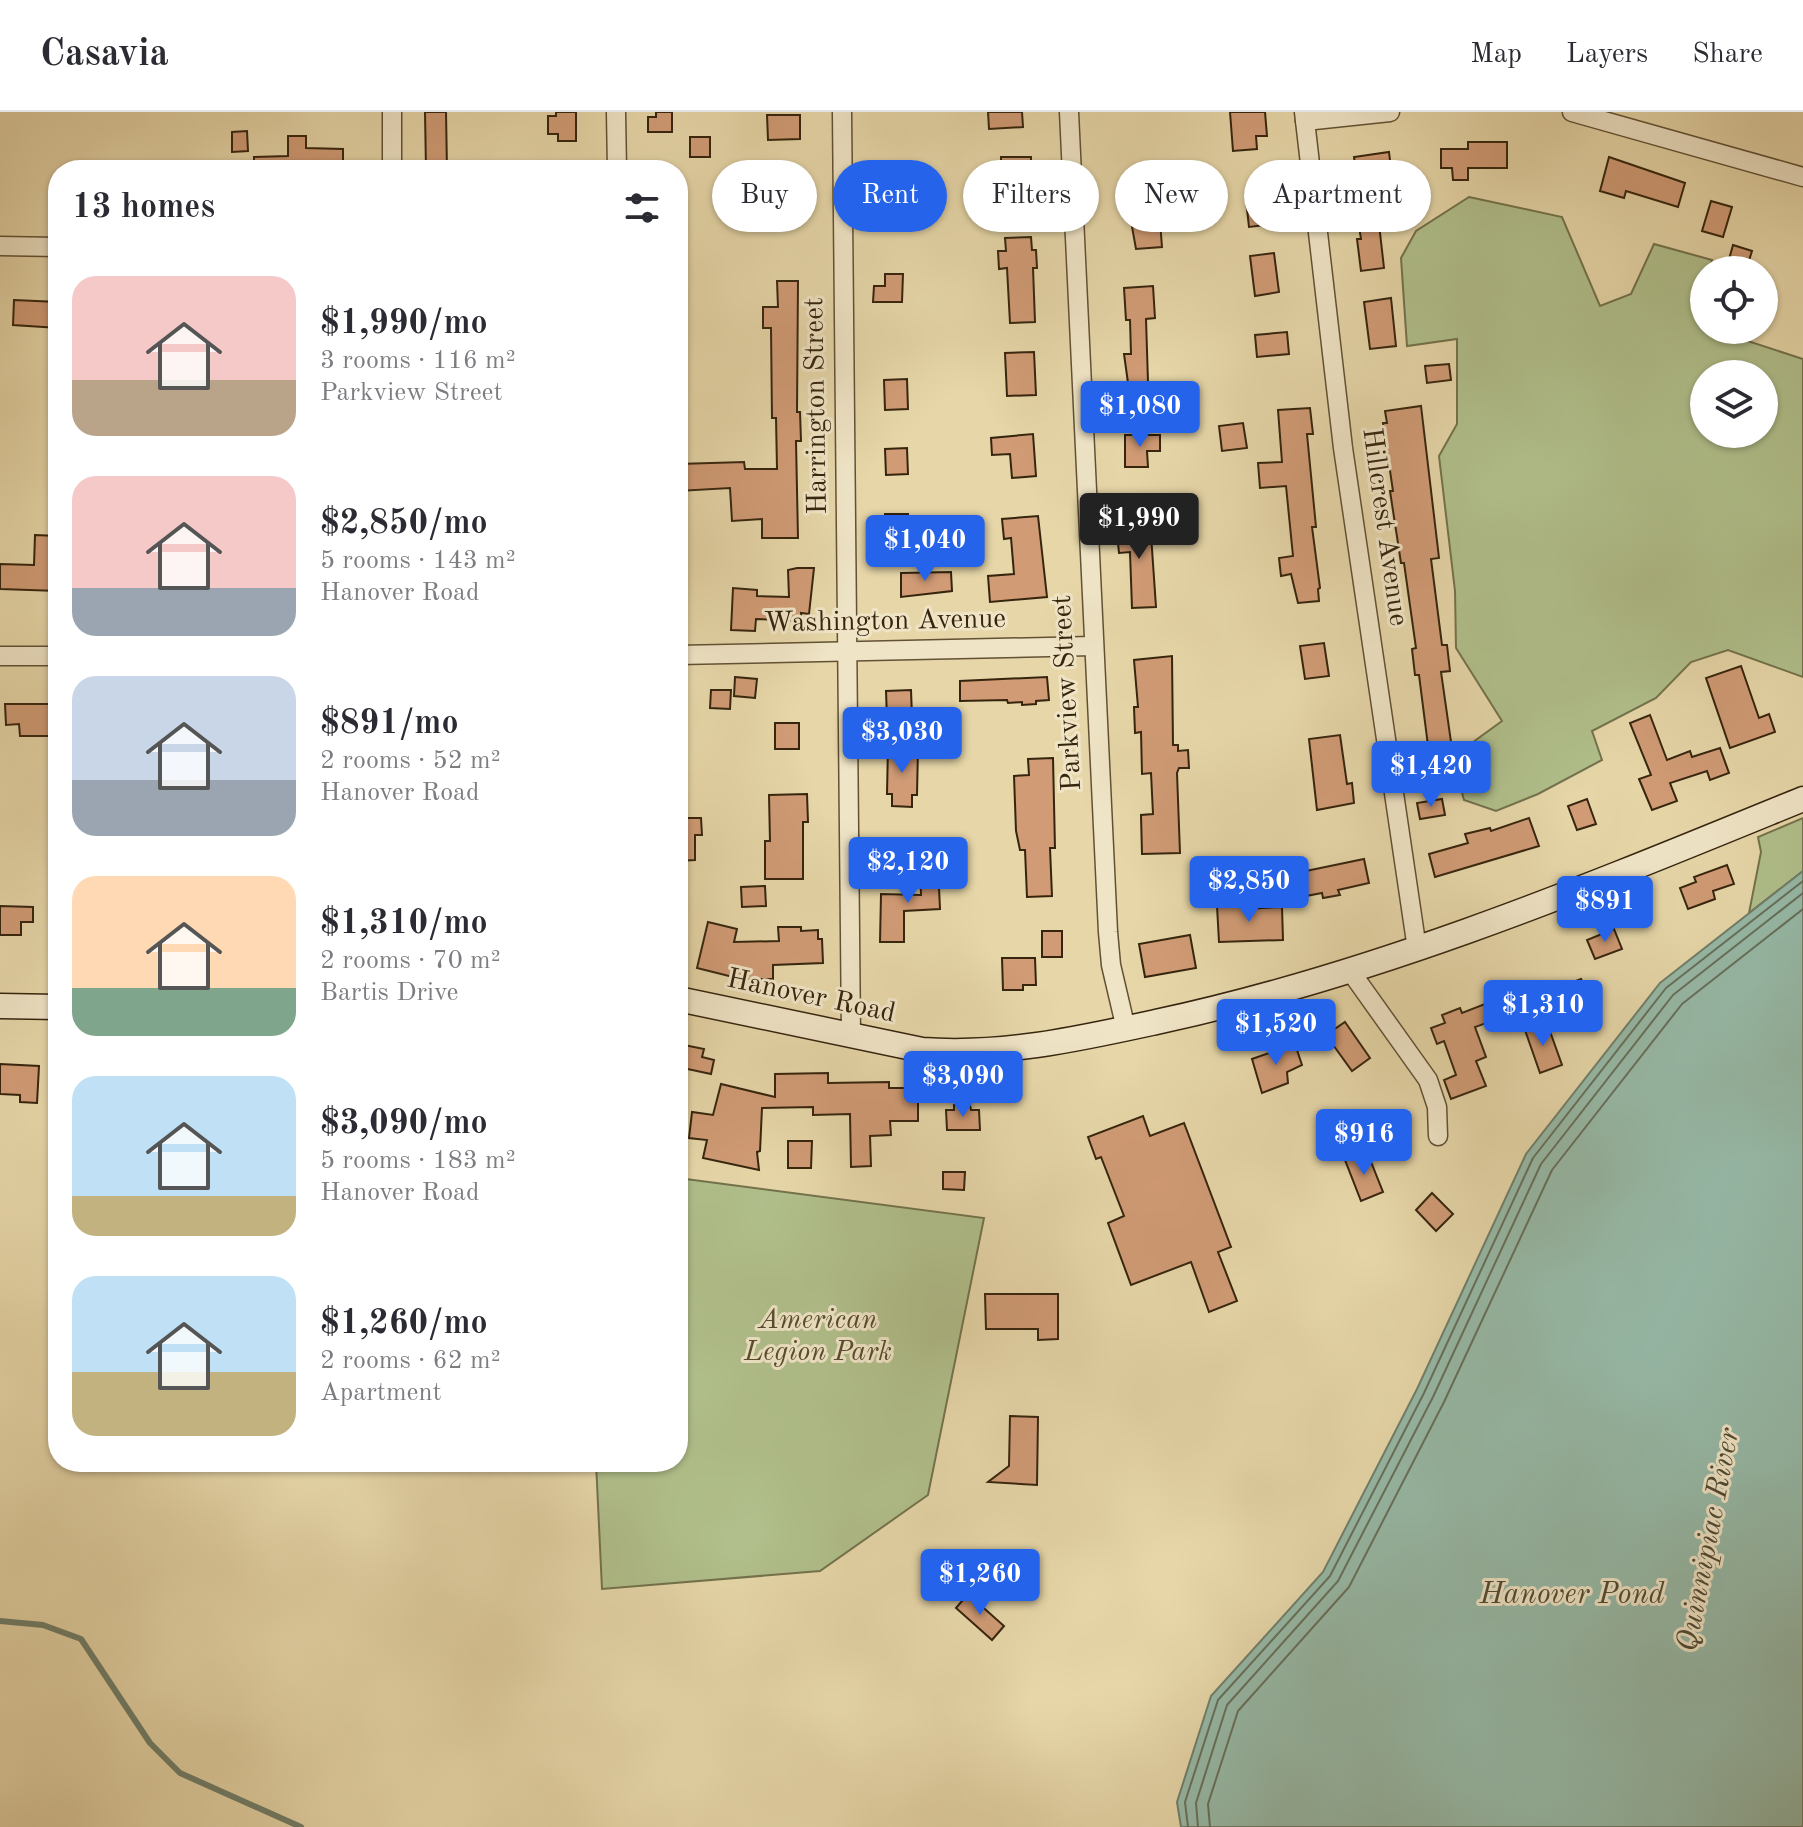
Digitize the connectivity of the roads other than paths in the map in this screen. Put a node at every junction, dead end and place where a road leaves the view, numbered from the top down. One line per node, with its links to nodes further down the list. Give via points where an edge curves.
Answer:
1 (392, 112): 8 (street)
2 (616, 112): 9 (street)
3 (842, 112): 14 (street, Harrington Street)
4 (1069, 112): 13 (street, Parkview Street)
5 (1390, 112): 7 (street)
6 (1572, 112): 10 (street)
7 (1304, 117): 19 (street, Hillcrest Avenue, via 1343,448)
8 (392, 160)
9 (617, 160)
10 (1803, 177)
11 (0, 246): 12 (street)
12 (48, 247)
13 (1093, 646): 14 (street, Washington Avenue); 24 (street, Parkview Street, via 1108,932)
14 (848, 650): 15 (street, Washington Avenue); 25 (street, Harrington Street)
15 (688, 655)
16 (0, 656): 17 (street)
17 (48, 656)
18 (1803, 799): 19 (main road, Hanover Road)
19 (1417, 949): 20 (main road, Hanover Road)
20 (1351, 972): 24 (main road, Hanover Road); 26 (street, via 1428,1080 1437,1107)
21 (688, 1001): 25 (main road, Hanover Road)
22 (0, 1006): 23 (main road)
23 (48, 1007)
24 (1126, 1029): 25 (main road, Hanover Road, via 1044,1045 961,1053)
25 (851, 1036)
26 (1438, 1136)

